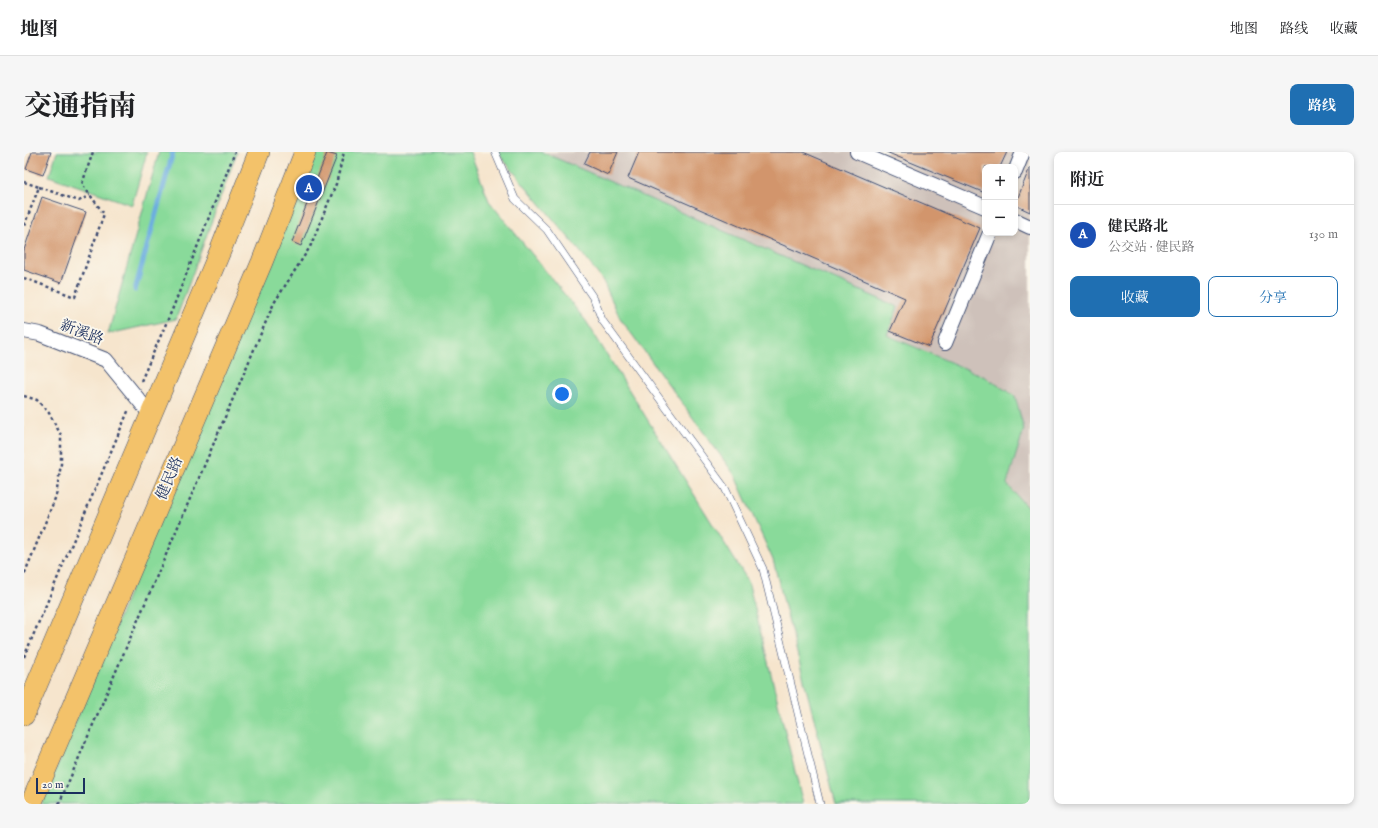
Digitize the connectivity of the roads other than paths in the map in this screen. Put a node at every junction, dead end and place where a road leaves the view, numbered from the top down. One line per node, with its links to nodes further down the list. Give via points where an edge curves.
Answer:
1 (259, 152): 13 (main road)
2 (305, 152): 15 (main road, 健民路, via 262,262)
3 (495, 152): 16 (lane, via 516,200 547,230 594,298 602,320 725,488 763,569)
4 (857, 152): 7 (street)
5 (1023, 152): 6 (street)
6 (1018, 164)
7 (982, 206)
8 (1018, 221): 9 (street)
9 (1030, 226)
10 (989, 236): 12 (street)
11 (24, 331): 13 (street, 新溪路, via 40,334 106,360)
12 (946, 343)
13 (151, 415): 14 (main road)
14 (24, 715)
15 (30, 804)
16 (820, 804)

